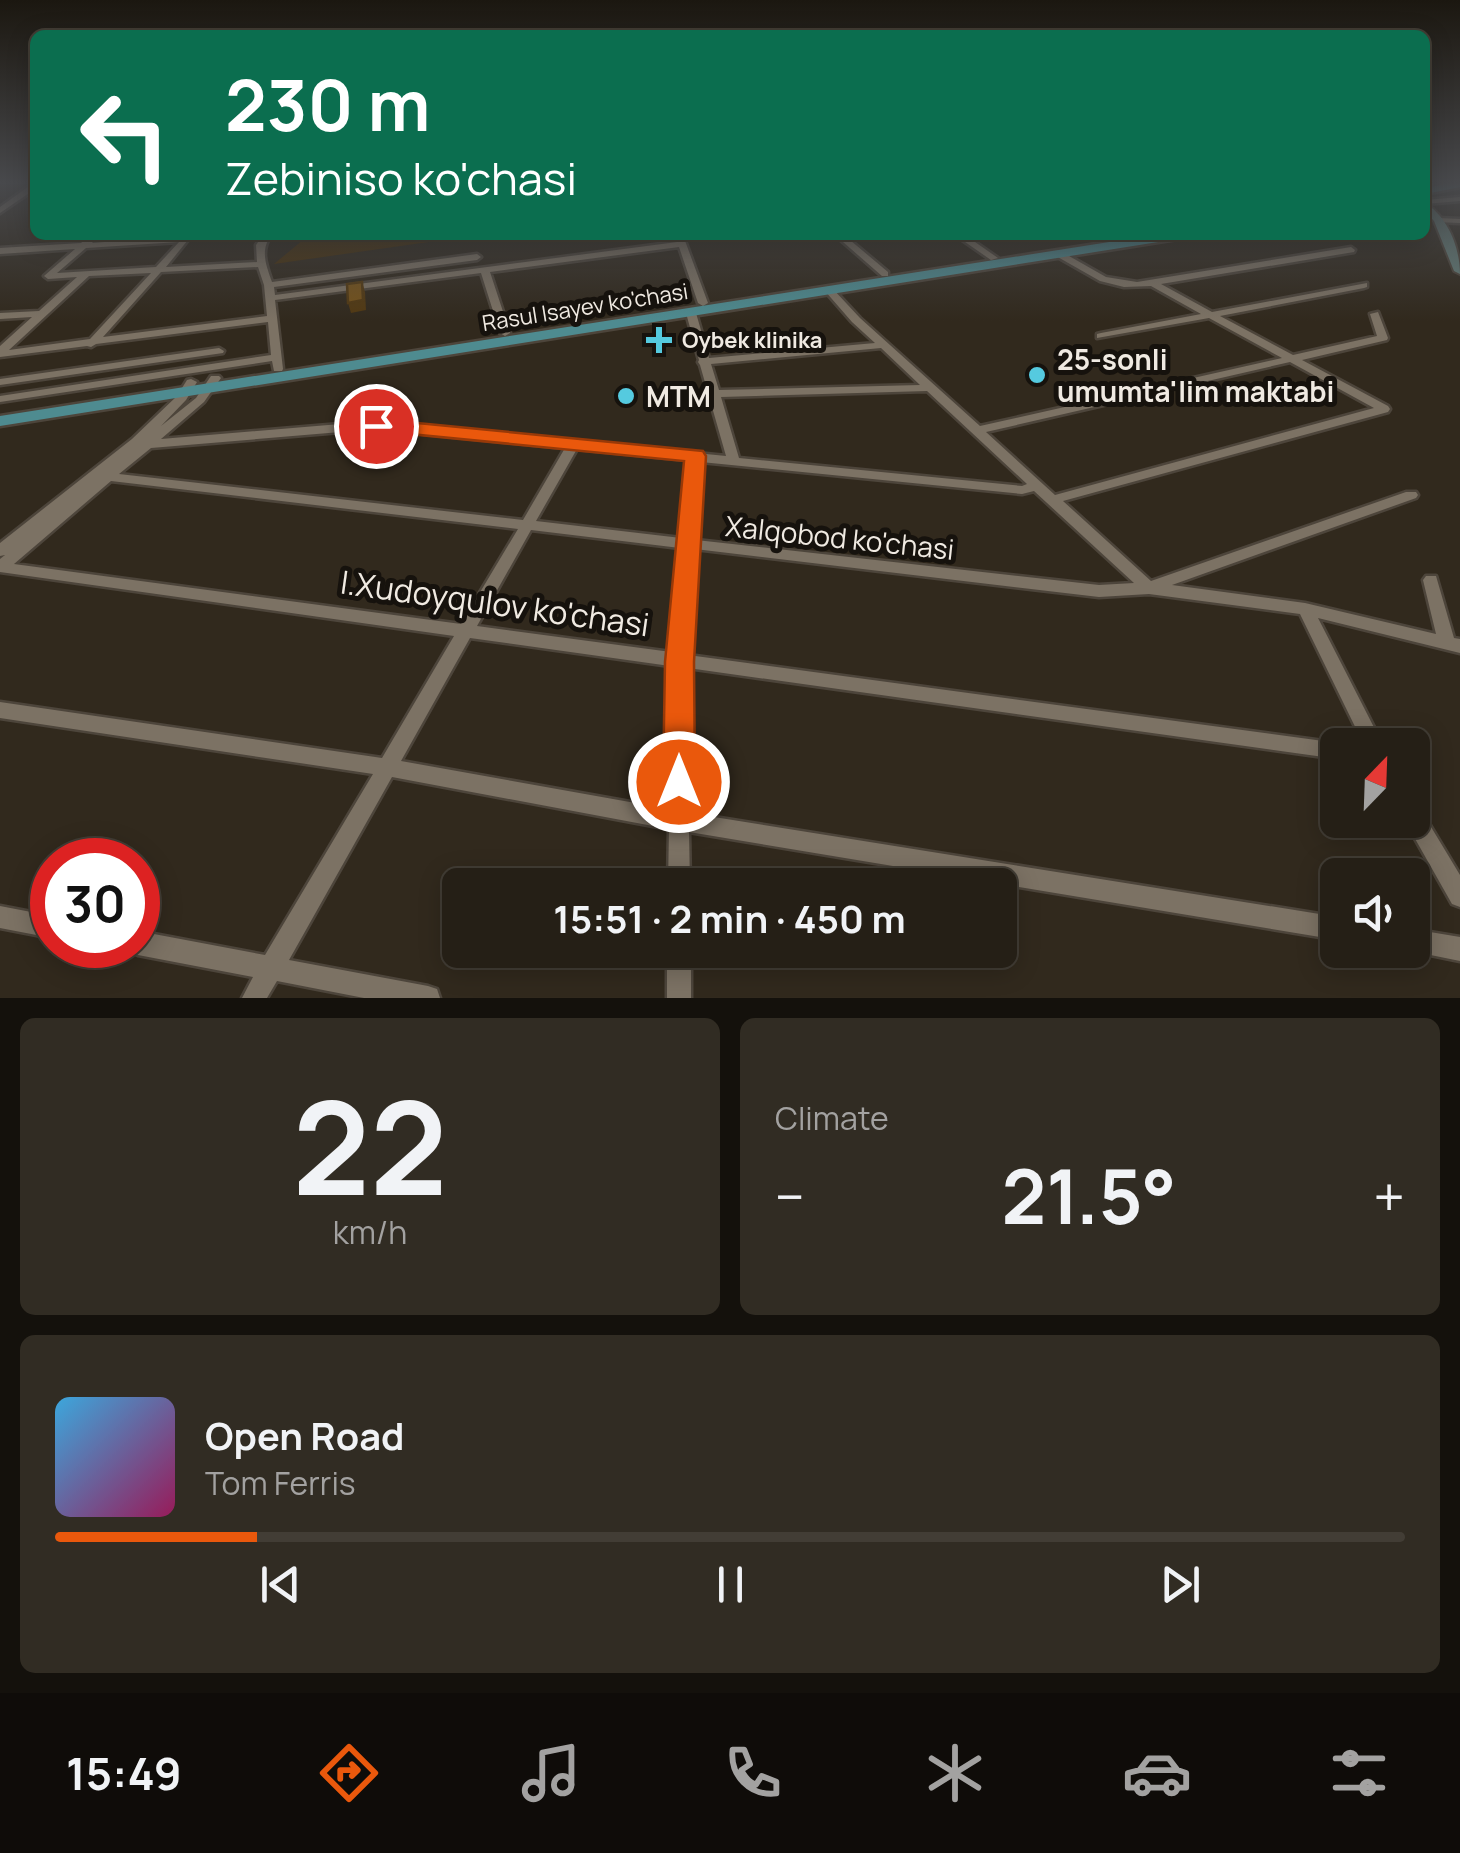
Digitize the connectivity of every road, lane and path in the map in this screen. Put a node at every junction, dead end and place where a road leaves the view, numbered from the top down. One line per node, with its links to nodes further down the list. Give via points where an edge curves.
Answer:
1 (90, 240): 10 (street)
2 (153, 240): 10 (street)
3 (185, 240): 18 (street)
4 (264, 240): 17 (street)
5 (681, 240): 19 (street); 28 (street)
6 (844, 240): 22 (street)
7 (966, 240): 16 (street)
8 (1115, 240): 16 (main road, Rasul Isayev ko'chasi)
9 (1146, 240): 14 (main road, Rasul Isayev ko'chasi)
10 (83, 246): 13 (street); 21 (street, via 48,276)
11 (1455, 246): 20 (street)
12 (1351, 250): 23 (street)
13 (0, 251)
14 (1059, 254): 16 (main road, Rasul Isayev ko'chasi); 23 (street, via 1110,284)
15 (477, 258): 24 (street)
16 (998, 261): 22 (main road, Rasul Isayev ko'chasi); 26 (main road, Rasul Isayev ko'chasi)
17 (261, 264): 18 (street); 24 (street)
18 (160, 270): 21 (street); 36 (street)
19 (485, 270): 27 (street); 34 (street)
20 (1460, 271)
21 (86, 274): 29 (street)
22 (885, 274): 28 (main road, Rasul Isayev ko'chasi)
23 (1152, 283): 31 (street)
24 (269, 285): 27 (street)
25 (1364, 285): 31 (street)
26 (830, 291): 28 (main road, Rasul Isayev ko'chasi); 37 (street)
27 (270, 298): 33 (street)
28 (697, 308): 34 (main road, Rasul Isayev ko'chasi); 42 (street); 50 (main road, Rasul Isayev ko'chasi)
29 (42, 314): 32 (street); 39 (street)
30 (1375, 314): 41 (street, via 1383,338)
31 (1212, 315): 35 (street); 41 (street)
32 (0, 316)
33 (273, 318): 36 (street); 44 (street)
34 (505, 334): 44 (main road, Rasul Isayev ko'chasi)
35 (1101, 336)
36 (91, 344): 39 (street)
37 (883, 345): 42 (street); 52 (street)
38 (218, 351): 40 (street)
39 (0, 353)
40 (204, 353): 43 (street); 48 (street)
41 (1294, 358): 58 (street); 66 (street, via 1384,409)
42 (703, 362): 54 (street)
43 (137, 363): 45 (street); 47 (street)
44 (278, 363): 48 (street); 50 (main road, Rasul Isayev ko'chasi)
45 (94, 369): 46 (street); 51 (street)
46 (51, 375): 49 (street); 53 (street)
47 (130, 380): 48 (street); 51 (street)
48 (193, 381): 50 (main road, Rasul Isayev ko'chasi); 56 (main road, Rasul Isayev ko'chasi); 57 (main road, Rasul Isayev ko'chasi); 59 (street)
49 (1, 382)
50 (213, 383): 59 (street)
51 (86, 387): 53 (street)
52 (929, 388): 54 (street); 58 (street)
53 (40, 394): 55 (street)
54 (713, 394): 62 (street)
55 (0, 399)
56 (0, 411)
57 (0, 421)
58 (976, 431): 64 (street)
59 (142, 444): 60 (street, via 376,426); 63 (street); 69 (street)
60 (574, 444): 61 (street); 67 (street)
61 (696, 456): 62 (street); 68 (street)
62 (733, 460): 64 (street, via 1022,490)
63 (109, 476): 67 (street, Xalqobod ko'chasi); 70 (street)
64 (1036, 486): 66 (street)
65 (1411, 495): 72 (street)
66 (1052, 500): 72 (street)
67 (526, 527): 68 (street, Xalqobod ko'chasi); 74 (street)
68 (688, 545): 72 (street, Xalqobod ko'chasi, via 1098,591); 76 (street)
69 (0, 551)
70 (0, 567): 74 (street, I.Xudoyqulov ko'chasi)
71 (1430, 580): 75 (street)
72 (1149, 588): 73 (street)
73 (1306, 610): 75 (street); 78 (street)
74 (467, 632): 76 (street, I.Xudoyqulov ko'chasi); 80 (street)
75 (1453, 644)
76 (679, 662): 79 (street, I.Xudoyqulov ko'chasi); 81 (street)
77 (0, 710): 80 (street)
78 (1365, 728)
79 (1320, 749)
80 (387, 767): 81 (street); 91 (street)
81 (679, 821): 83 (street); 87 (street)
82 (1426, 838): 84 (street)
83 (679, 868)
84 (1460, 896)
85 (0, 916): 86 (street)
86 (30, 922)
87 (1320, 926)
88 (1430, 944): 90 (street)
89 (160, 947): 91 (street)
90 (1460, 949)
91 (271, 968): 93 (street); 94 (street)
92 (679, 968): 95 (street)
93 (254, 998)
94 (428, 998)
95 (679, 998)

